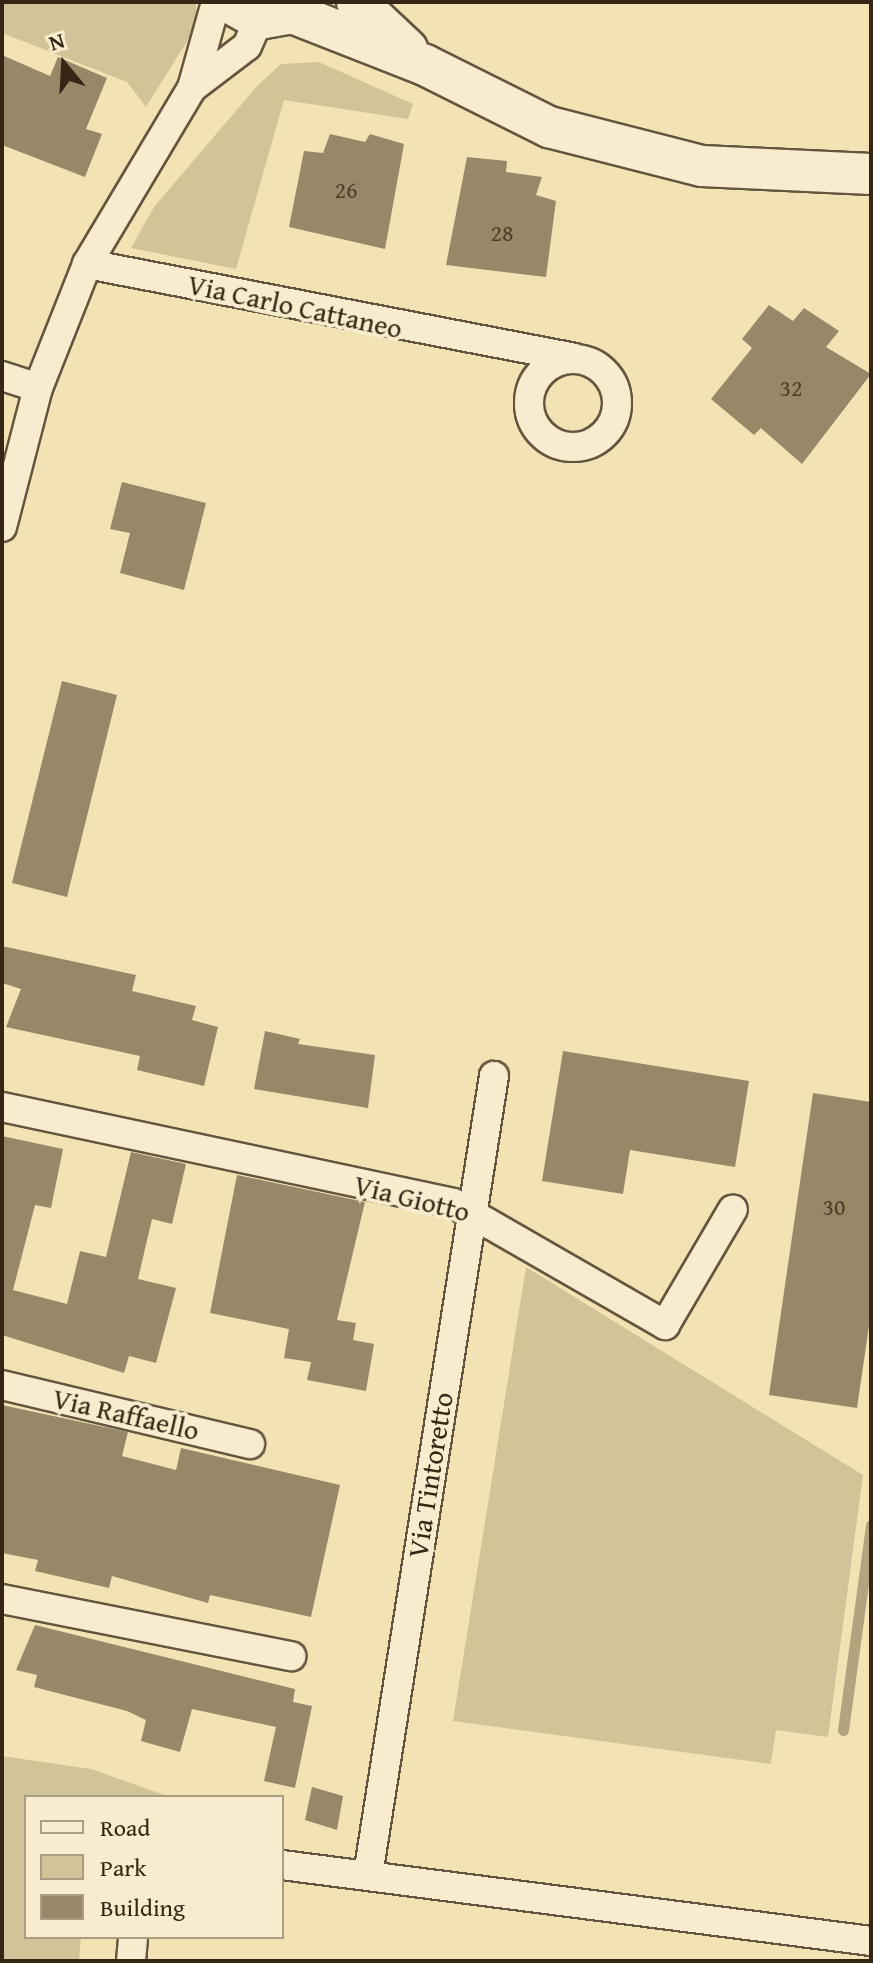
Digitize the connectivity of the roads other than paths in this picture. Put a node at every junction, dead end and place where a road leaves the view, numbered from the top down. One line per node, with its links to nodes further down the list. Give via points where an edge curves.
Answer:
1 (216, 2): 5 (street)
2 (357, 2): 4 (main road)
3 (271, 9): 4 (main road); 5 (street, via 247,46)
4 (425, 65): 6 (main road, via 549,127 621,147 702,166)
5 (192, 88): 7 (street)
6 (871, 174)
7 (87, 264): 8 (street, Via Carlo Cattaneo); 12 (street)
8 (503, 349): 9 (street, Via Carlo Cattaneo); 11 (street)
9 (573, 358): 11 (street, via 547,366); 11 (street, via 600,368 616,391 614,420 595,441 567,447 541,434 529,409)
10 (2, 376): 12 (street)
11 (534, 380)
12 (38, 388): 13 (street)
13 (2, 527)
14 (494, 1076): 17 (street, Via Tintoretto)
15 (2, 1107): 17 (street, Via Giotto)
16 (733, 1209): 17 (street, Via Giotto, via 665,1325)
17 (473, 1210): 23 (street, Via Tintoretto)
18 (2, 1385): 19 (street, Via Raffaello)
19 (250, 1444)
20 (2, 1599): 21 (street)
21 (291, 1656)
22 (284, 1865): 23 (street)
23 (368, 1875): 25 (street)
24 (133, 1939): 26 (street)
25 (871, 1941)
26 (131, 1961)

